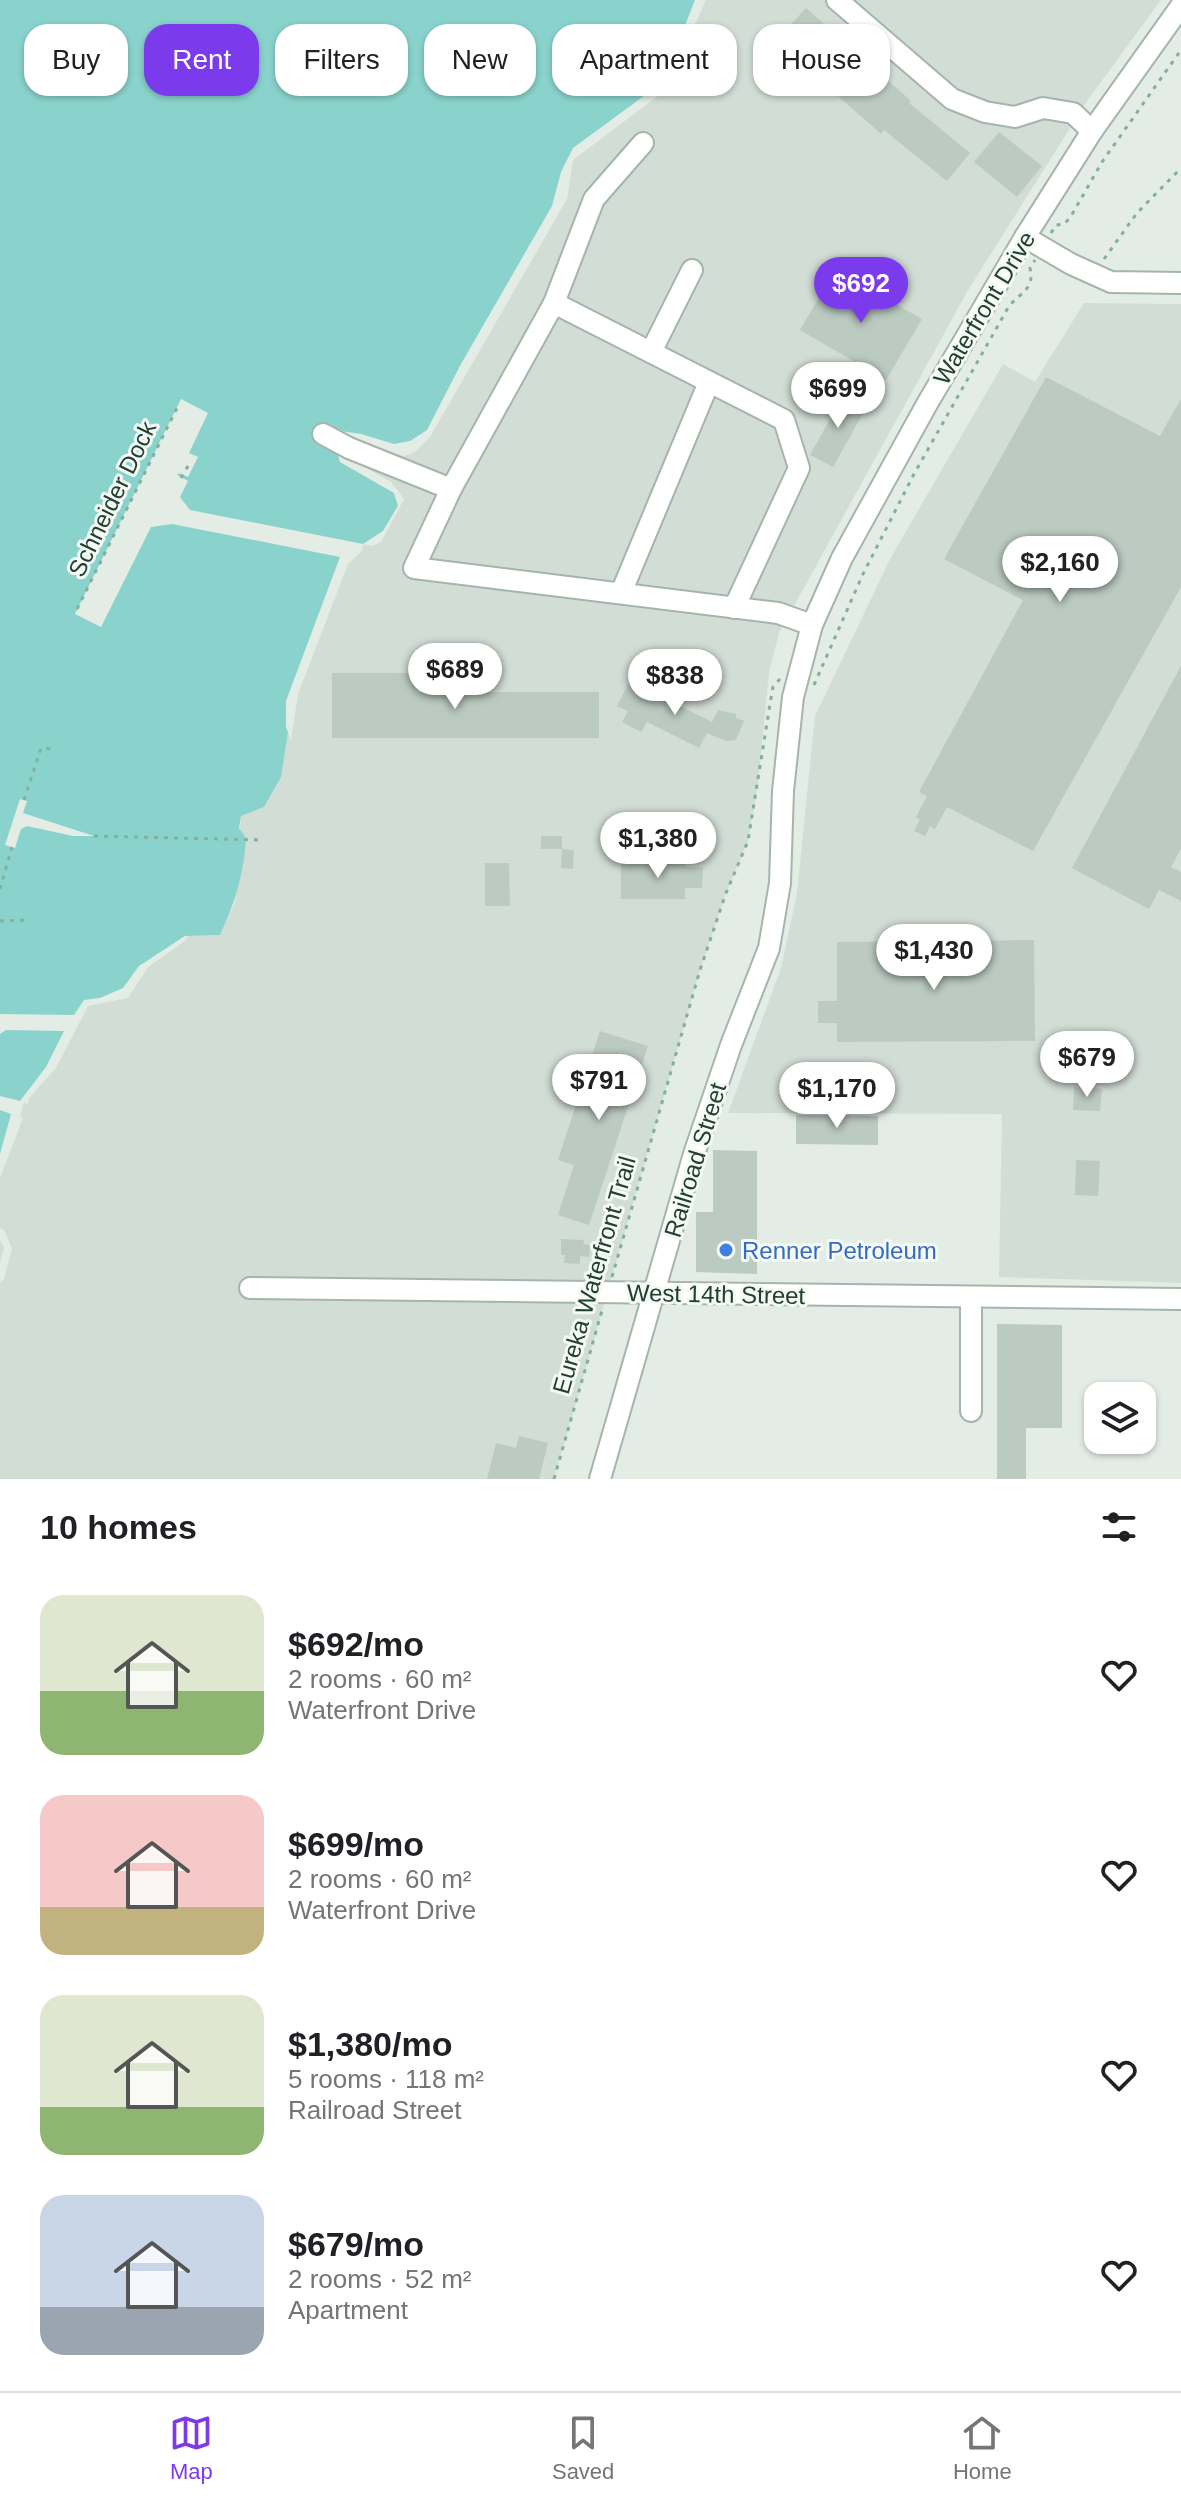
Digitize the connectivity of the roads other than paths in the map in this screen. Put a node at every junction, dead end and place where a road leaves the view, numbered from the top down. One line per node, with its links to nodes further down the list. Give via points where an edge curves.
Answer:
1 (837, 0): 3 (street, via 952,99 1015,117 1043,108 1073,113)
2 (1181, 6): 3 (street, Waterfront Drive)
3 (1092, 131): 5 (street, Waterfront Drive)
4 (643, 143): 8 (street, via 594,199)
5 (1025, 237): 7 (street, via 1111,282); 15 (street, Waterfront Drive, via 842,558)
6 (692, 270): 9 (street)
7 (1181, 283)
8 (554, 303): 9 (street); 12 (street)
9 (651, 352): 10 (street)
10 (709, 382): 13 (street); 14 (street, via 784,420 799,468)
11 (323, 434): 12 (street)
12 (451, 489): 13 (street, via 414,568)
13 (621, 593): 14 (street)
14 (734, 608): 15 (street, via 778,613)
15 (812, 625): 16 (street, Waterfront Drive)
16 (796, 682): 18 (street, Railroad Street, via 783,791 780,883 769,948 711,1102)
17 (250, 1288): 18 (street, West 14th Street)
18 (654, 1294): 19 (street, West 14th Street); 22 (street, Railroad Street)
19 (971, 1297): 20 (street, West 14th Street); 21 (street)
20 (1181, 1299)
21 (971, 1411)
22 (600, 1479)

